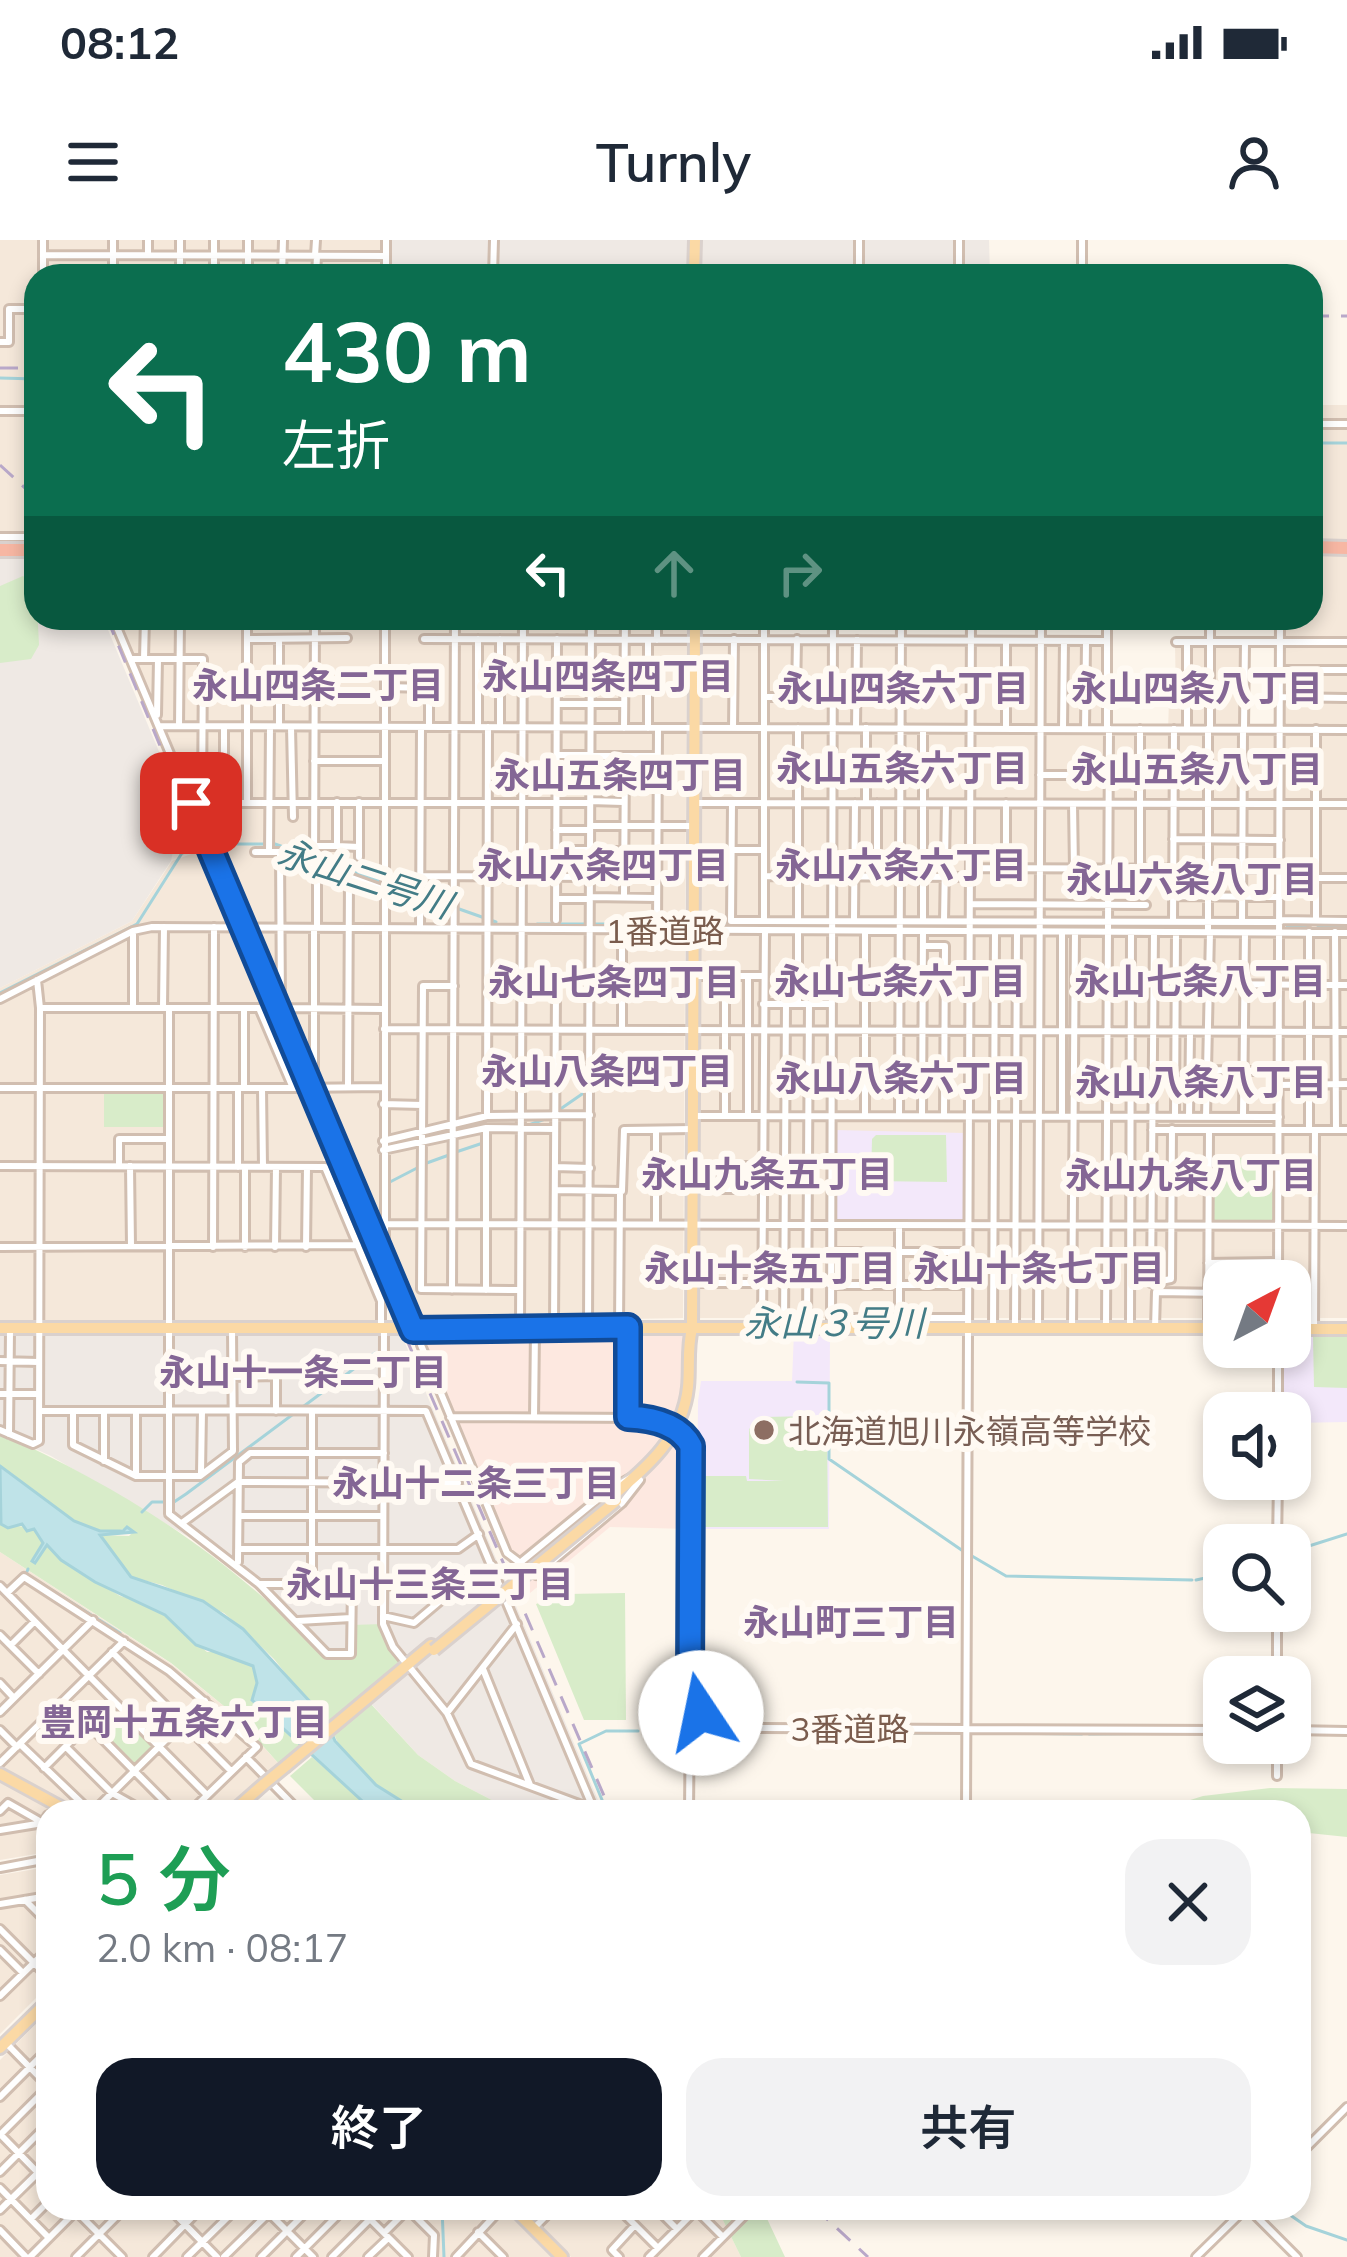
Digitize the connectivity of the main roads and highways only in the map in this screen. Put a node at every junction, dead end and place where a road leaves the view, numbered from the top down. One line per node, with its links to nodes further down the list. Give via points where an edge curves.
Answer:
1 (694, 630): 5 (main road)
2 (1203, 1323): 5 (main road)
3 (1311, 1325): 6 (main road)
4 (5, 1328): 5 (main road)
5 (692, 1329): 8 (main road, bridge, via 678,1431 638,1478)
6 (1347, 1329)
7 (0, 1774): 11 (main road)
8 (266, 1786): 9 (main road); 10 (main road)
9 (248, 1800)
10 (253, 1800)
11 (36, 1803)
12 (36, 2012): 13 (main road)
13 (3, 2043)
14 (524, 2220): 15 (main road)
15 (557, 2255)

